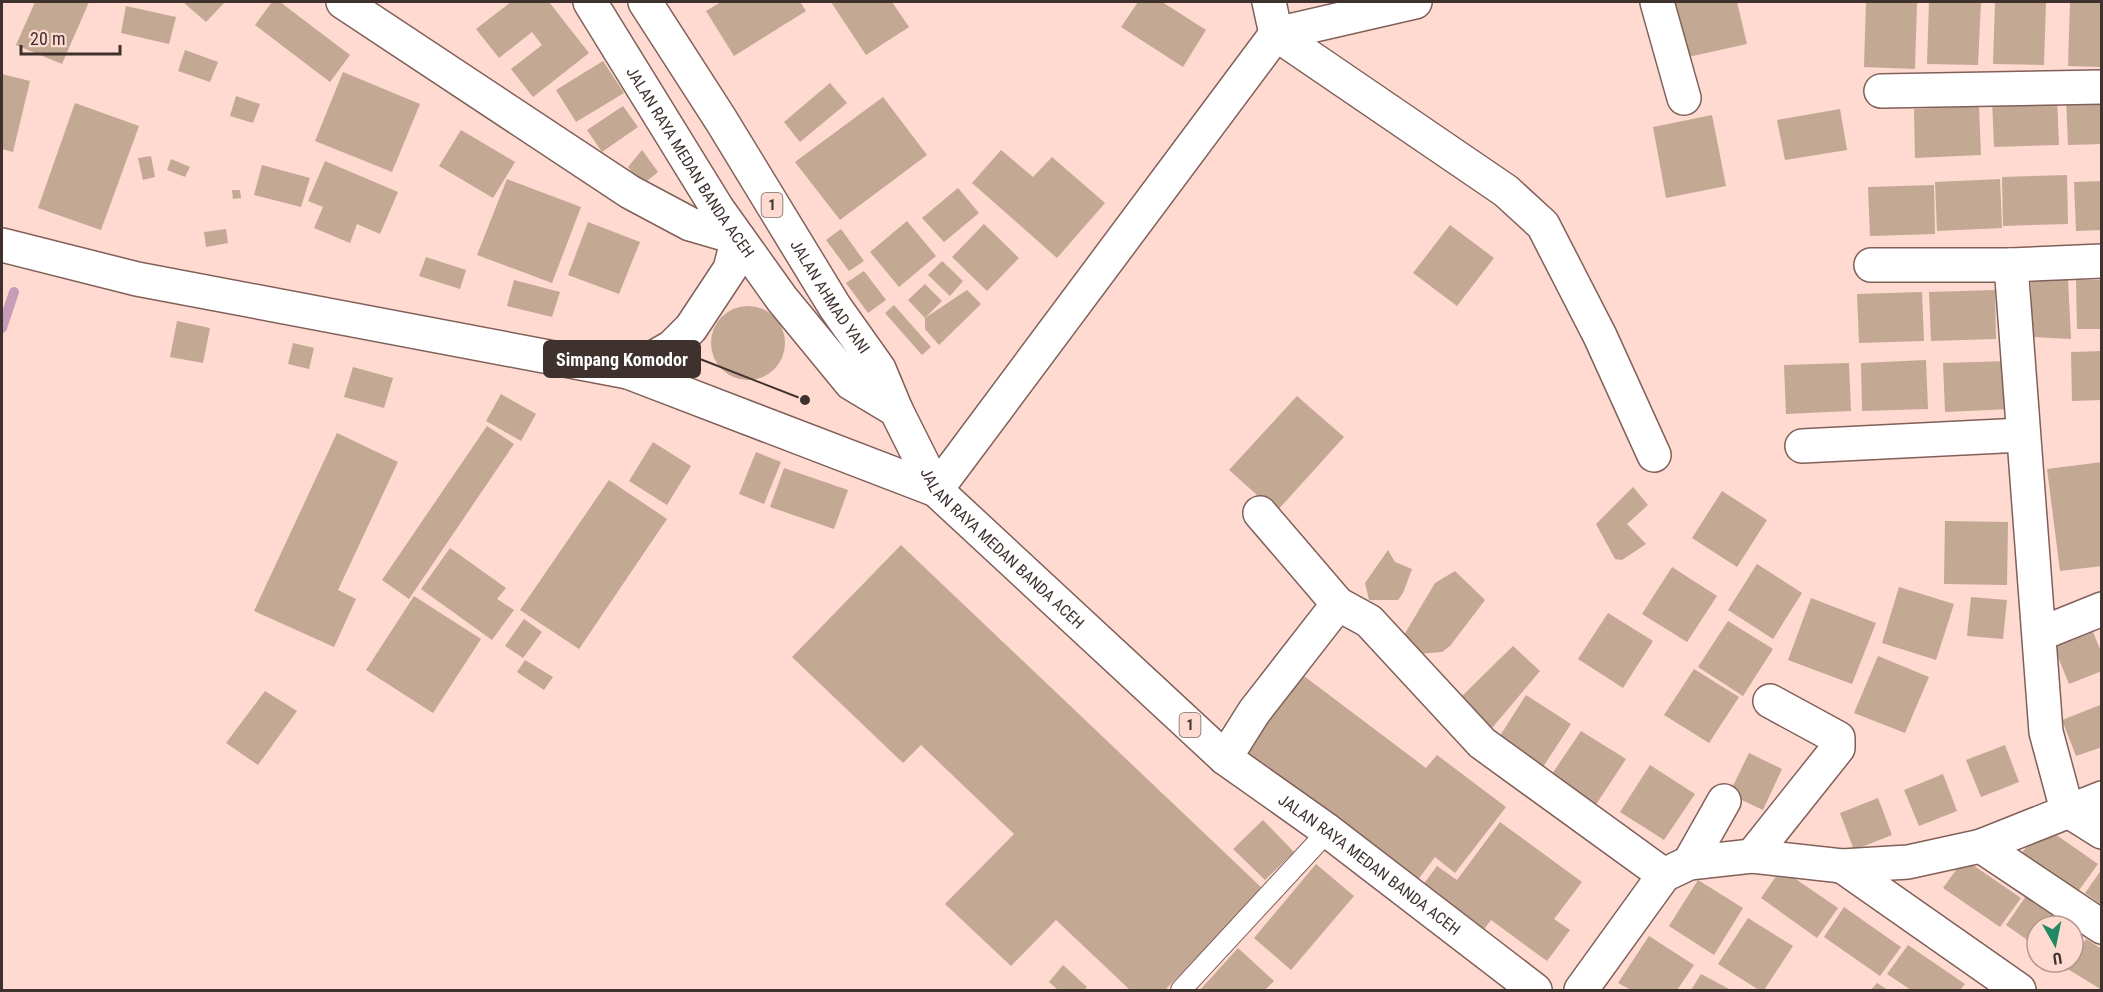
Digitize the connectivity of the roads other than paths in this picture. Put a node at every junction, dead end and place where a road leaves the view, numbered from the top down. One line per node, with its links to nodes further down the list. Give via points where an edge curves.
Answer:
1 (343, 2): 11 (main road, via 630,192 690,224)
2 (590, 2): 11 (main road, JALAN RAYA MEDAN BANDA ACEH)
3 (645, 2): 17 (main road, JALAN AHMAD YANI / 1, via 835,307 879,369)
4 (1269, 2): 7 (main road)
5 (1415, 2): 7 (main road)
6 (1657, 2): 10 (main road)
7 (1276, 34): 20 (main road, via 1506,191 1543,225 1600,336); 21 (main road)
8 (2102, 87): 9 (main road)
9 (1881, 91)
10 (1684, 98)
11 (738, 237): 16 (main road, via 730,269 691,328 672,347); 17 (main road, JALAN RAYA MEDAN BANDA ACEH, via 782,299 851,383)
12 (2, 245): 16 (main road, via 137,279)
13 (2102, 261): 15 (main road)
14 (1871, 265): 15 (main road)
15 (2011, 265): 18 (main road)
16 (628, 372): 21 (main road)
17 (896, 410): 21 (main road, JALAN RAYA MEDAN BANDA ACEH / 1)
18 (2022, 435): 19 (main road); 25 (main road)
19 (1802, 446)
20 (1654, 455)
21 (936, 490): 27 (main road, JALAN RAYA MEDAN BANDA ACEH / 1)
22 (1260, 513): 23 (main road)
23 (1338, 604): 27 (main road, via 1254,712); 36 (main road, via 1369,621 1482,743)
24 (2102, 609): 25 (main road)
25 (2040, 634): 30 (main road, via 2046,732)
26 (1770, 701): 34 (main road, via 1838,738 1838,748)
27 (1225, 758): 31 (main road, JALAN RAYA MEDAN BANDA ACEH / 1)
28 (2102, 798): 30 (main road)
29 (1724, 801): 36 (main road)
30 (2067, 810): 32 (main road); 33 (main road)
31 (1328, 831): 38 (lane); 39 (main road, JALAN RAYA MEDAN BANDA ACEH / 1)
32 (2102, 832)
33 (1982, 846): 35 (main road, via 1908,862); 37 (main road)
34 (1752, 856): 35 (main road); 36 (main road)
35 (1842, 866): 41 (main road)
36 (1677, 869): 40 (main road)
37 (2102, 927)
38 (1181, 990)
39 (1535, 990)
40 (1581, 990)
41 (2019, 990)

